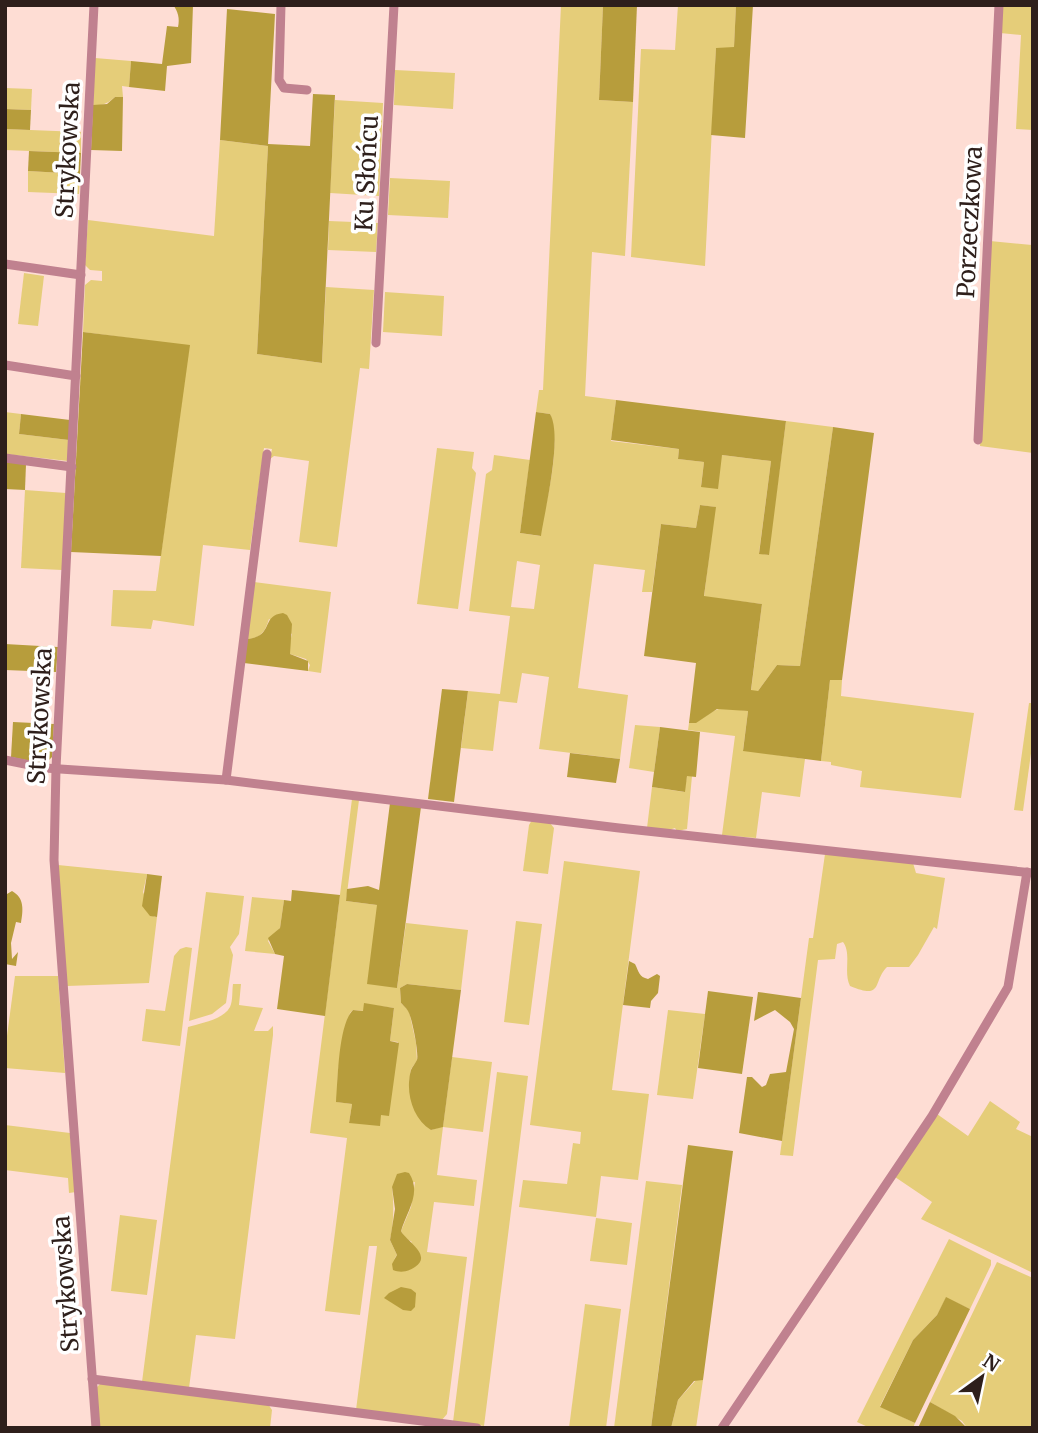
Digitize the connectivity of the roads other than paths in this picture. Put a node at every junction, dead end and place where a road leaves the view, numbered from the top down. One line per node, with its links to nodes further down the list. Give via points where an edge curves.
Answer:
1 (94, 5): 7 (street, Strykowska)
2 (281, 5): 5 (street, via 279,80 284,88)
3 (394, 5): 8 (street, Ku Słońcu)
4 (999, 5): 11 (street, Porzeczkowa)
5 (307, 90)
6 (5, 264): 7 (street)
7 (80, 275): 10 (street, Strykowska)
8 (376, 343)
9 (5, 365): 10 (street)
10 (76, 376): 14 (street, Strykowska)
11 (978, 440)
12 (267, 454): 17 (street)
13 (5, 458): 14 (street)
14 (72, 467): 16 (street, Strykowska)
15 (5, 760): 16 (street)
16 (56, 768): 17 (street); 19 (street, Strykowska, via 54,860)
17 (226, 780): 18 (street)
18 (1030, 873): 22 (street, via 1007,987 932,1116)
19 (92, 1380): 20 (street, Strykowska); 21 (street)
20 (96, 1428)
21 (477, 1428)
22 (723, 1428)

